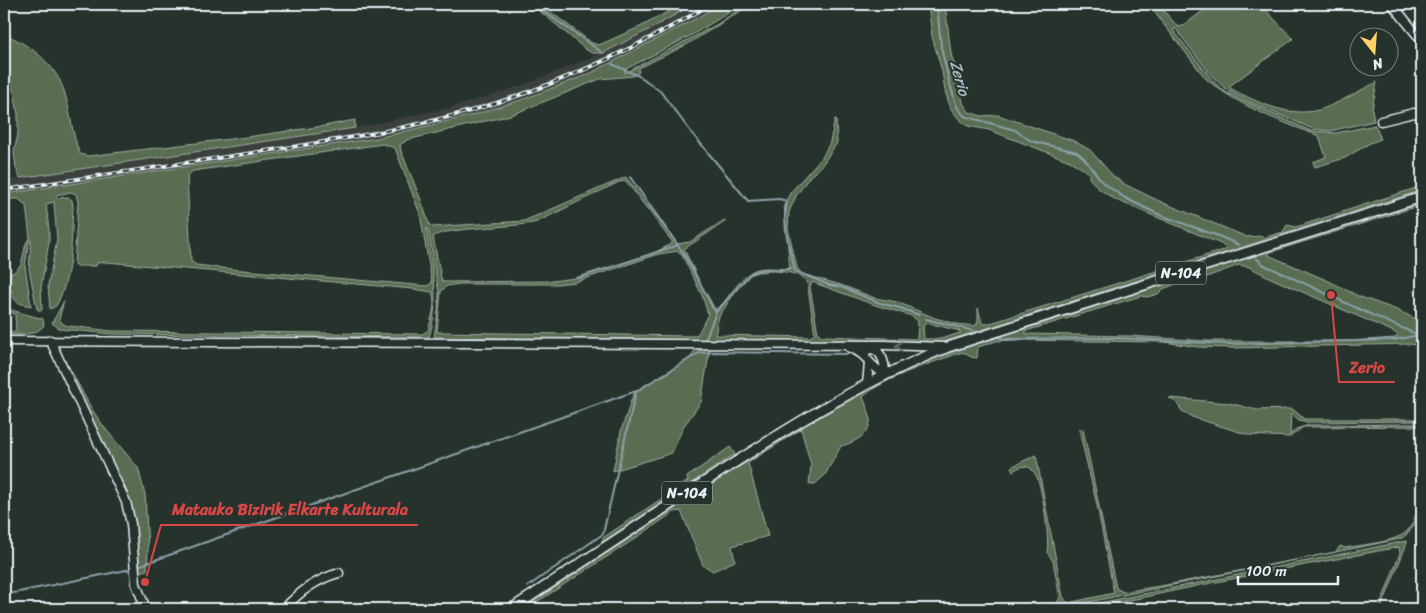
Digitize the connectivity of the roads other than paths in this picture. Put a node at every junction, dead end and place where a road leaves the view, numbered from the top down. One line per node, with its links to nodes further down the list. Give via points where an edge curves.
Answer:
1 (1392, 4): 2 (street)
2 (1422, 41)
3 (1422, 115): 4 (street, via 1414,113)
4 (1381, 121)
5 (1422, 197): 10 (main road, N-104)
6 (50, 340): 7 (street); 8 (street); 16 (street, via 126,502 136,584)
7 (4, 341)
8 (840, 346): 9 (street); 11 (street)
9 (870, 347): 10 (street, one-way to 9); 11 (street); 13 (street, via 885,363)
10 (948, 347): 13 (main road, N-104)
11 (865, 355): 12 (street)
12 (869, 363): 13 (street); 14 (street)
13 (885, 374): 14 (main road, N-104)
14 (867, 384): 18 (main road, N-104, via 753,450)
15 (339, 573): 17 (street, via 321,578)
16 (146, 609)
17 (284, 609)
18 (511, 609)

